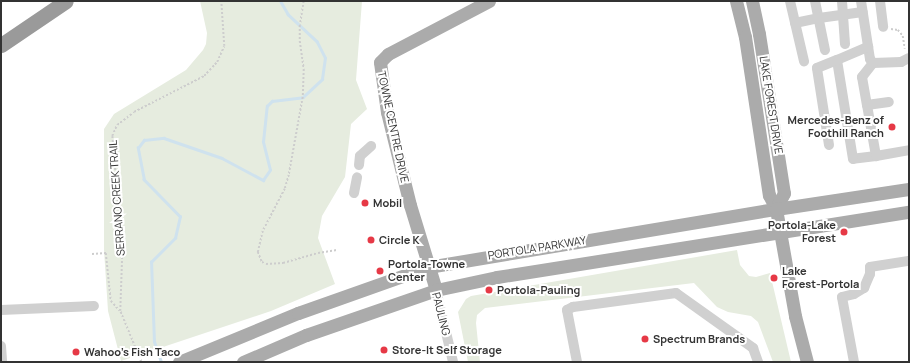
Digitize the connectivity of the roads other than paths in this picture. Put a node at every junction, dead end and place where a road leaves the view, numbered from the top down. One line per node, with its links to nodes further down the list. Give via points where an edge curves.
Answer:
1 (65, 1): 15 (highway); 17 (highway)
2 (489, 1): 38 (main road, TOWNE CENTRE DRIVE, via 388,54 380,62 387,112)
3 (736, 1): 34 (main road, LAKE FOREST DRIVE, via 745,37 770,195)
4 (752, 1): 34 (main road, LAKE FOREST DRIVE, via 784,192)
5 (790, 1): 13 (street)
6 (815, 1): 12 (street)
7 (842, 1): 11 (street)
8 (861, 1): 10 (street)
9 (880, 1): 14 (street)
10 (863, 12): 11 (street); 18 (street)
11 (843, 14): 12 (street); 16 (street)
12 (819, 18): 13 (street); 19 (street)
13 (795, 24): 22 (street)
14 (883, 27)
15 (1, 37)
16 (845, 44)
17 (1, 45)
18 (868, 47): 21 (street); 23 (street)
19 (825, 50)
20 (907, 55): 23 (street, via 901,62)
21 (837, 60): 26 (street, via 817,68); 29 (street, via 853,159)
22 (804, 61)
23 (873, 63): 25 (street, via 862,77)
24 (889, 102): 25 (street)
25 (867, 105): 29 (street)
26 (829, 145)
27 (371, 146): 30 (street, via 360,156)
28 (909, 150): 29 (street)
29 (876, 156)
30 (359, 165)
31 (356, 177): 33 (street)
32 (909, 189): 34 (main road, PORTOLA PARKWAY)
33 (354, 193)
34 (776, 209): 36 (main road, LAKE FOREST DRIVE); 38 (main road, PORTOLA PARKWAY)
35 (909, 212): 36 (main road, PORTOLA PARKWAY)
36 (781, 232): 39 (main road, PORTOLA PARKWAY, via 497,277); 49 (main road, LAKE FOREST DRIVE, via 795,316)
37 (909, 261): 50 (street, via 870,267 864,288 842,297)
38 (428, 267): 39 (main road, PAULING); 44 (main road, PORTOLA PARKWAY, via 298,313)
39 (436, 290): 45 (main road, PORTOLA PARKWAY, via 306,336); 46 (street, PAULING)
40 (94, 306): 41 (street)
41 (1, 310)
42 (1, 346): 43 (street)
43 (2, 362)
44 (179, 362)
45 (243, 362)
46 (453, 362)
47 (577, 362): 48 (street, via 567,310 573,307 676,293 753,348)
48 (758, 362)
49 (807, 362)
50 (854, 362)

